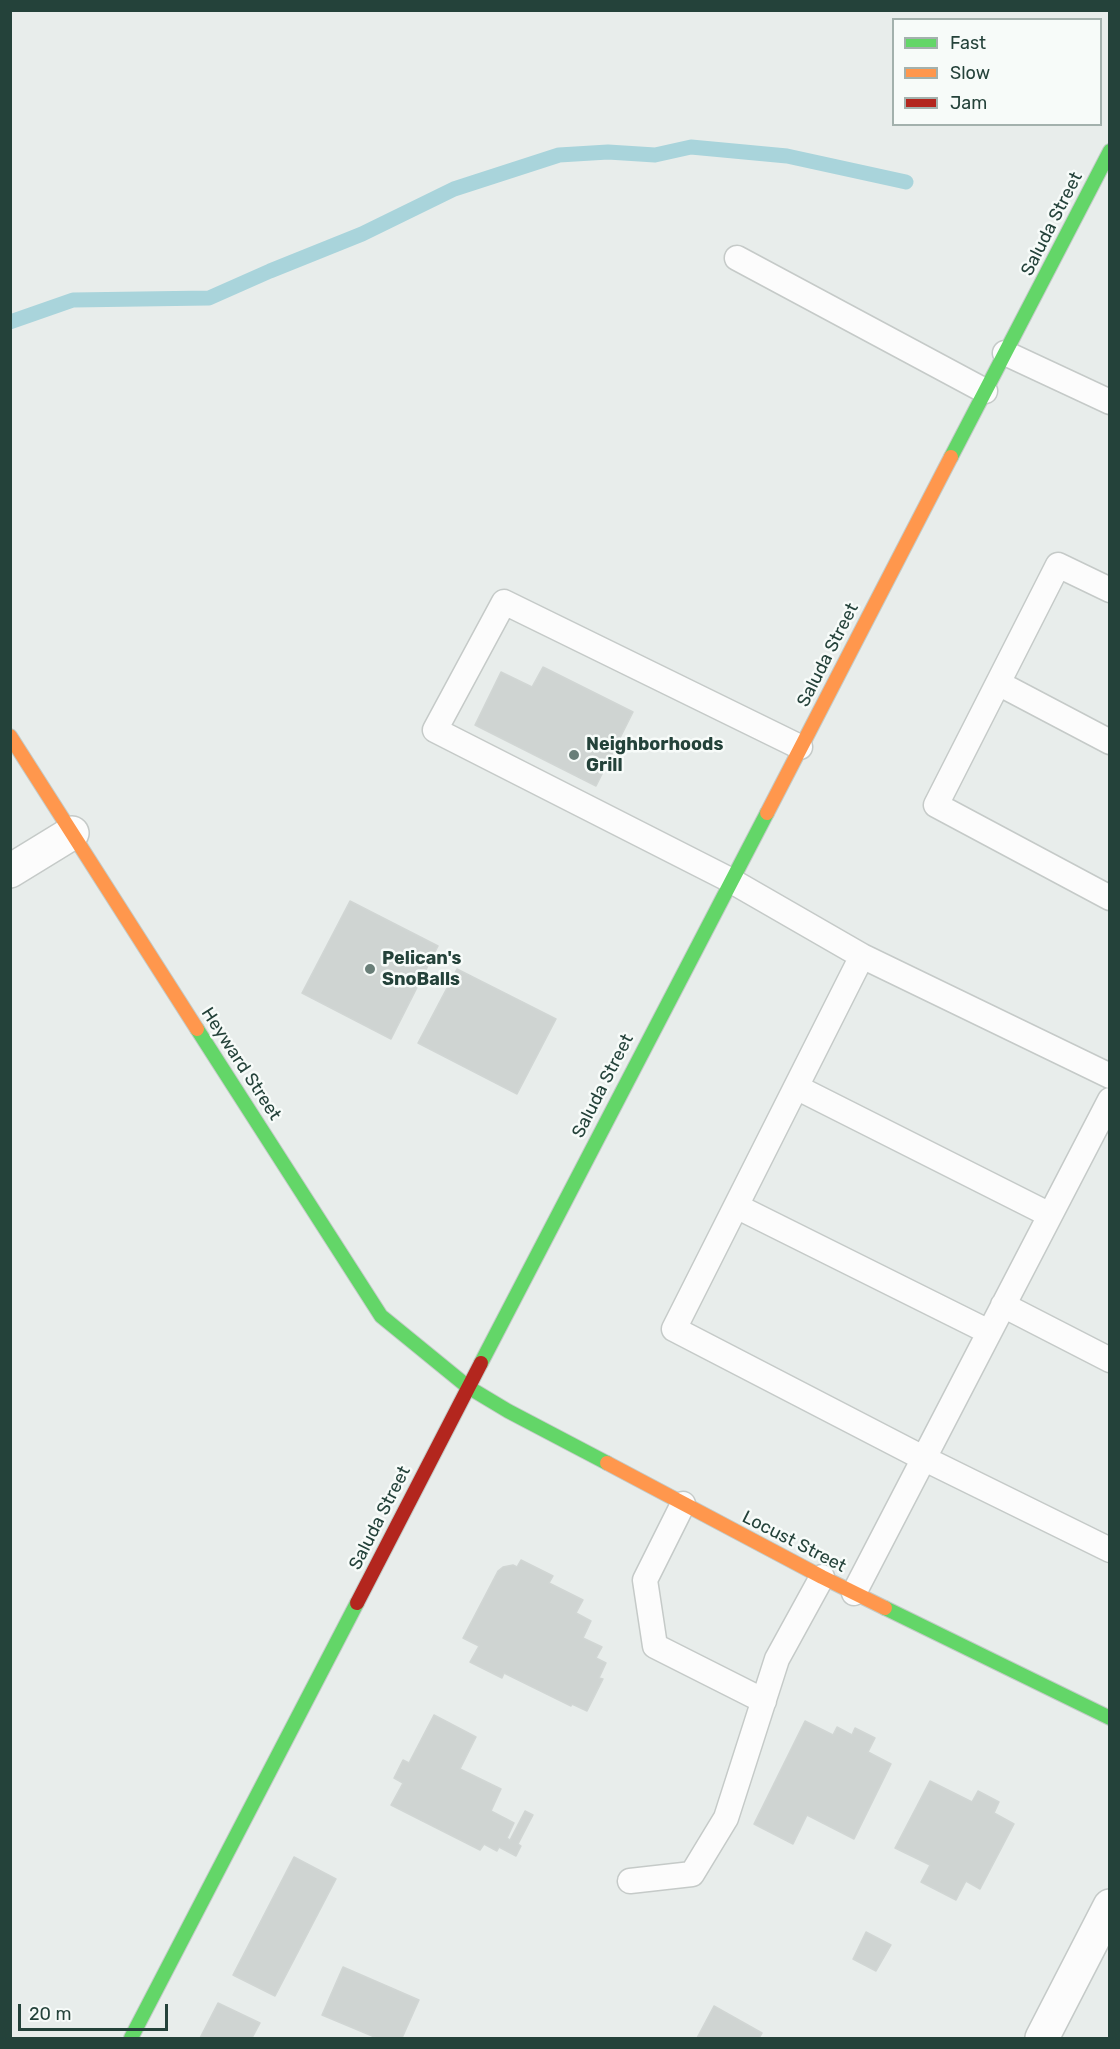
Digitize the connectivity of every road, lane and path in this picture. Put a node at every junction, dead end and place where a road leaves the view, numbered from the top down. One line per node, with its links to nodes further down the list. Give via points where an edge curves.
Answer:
1 (1110, 151): 3 (main road, Saluda Street)
2 (737, 258): 4 (lane)
3 (1005, 353): 4 (main road, Saluda Street); 5 (lane)
4 (985, 391): 10 (main road, Saluda Street)
5 (1110, 402)
6 (1110, 590): 7 (lane, via 1058,565)
7 (999, 683): 9 (lane); 14 (lane, via 936,805)
8 (10, 736): 11 (main road, Heyward Street)
9 (1110, 742)
10 (800, 747): 13 (main road, Saluda Street); 13 (lane, via 504,602 435,730)
11 (72, 832): 12 (street); 24 (main road, Heyward Street, via 381,1316)
12 (10, 871)
13 (730, 880): 15 (lane); 24 (main road, Saluda Street)
14 (1110, 898)
15 (862, 956): 16 (lane); 17 (lane)
16 (1110, 1076)
17 (796, 1087): 19 (lane); 20 (lane)
18 (1110, 1100): 20 (lane)
19 (736, 1206): 22 (lane); 25 (lane, via 674,1329)
20 (1050, 1215): 21 (lane)
21 (1003, 1305): 22 (lane); 23 (lane)
22 (989, 1332): 25 (lane)
23 (1110, 1360)
24 (468, 1387): 26 (main road, Locust Street); 34 (main road, Saluda Street)
25 (923, 1458): 27 (lane); 29 (lane)
26 (683, 1504): 28 (main road, Locust Street); 30 (lane, via 645,1580 655,1646)
27 (1110, 1550)
28 (822, 1577): 29 (main road, Locust Street); 30 (lane, via 777,1659)
29 (854, 1593): 31 (main road, Locust Street)
30 (764, 1701): 32 (lane, via 726,1818 692,1874)
31 (1110, 1719)
32 (630, 1881)
33 (1110, 1906): 35 (street)
34 (131, 2038)
35 (1042, 2038)

